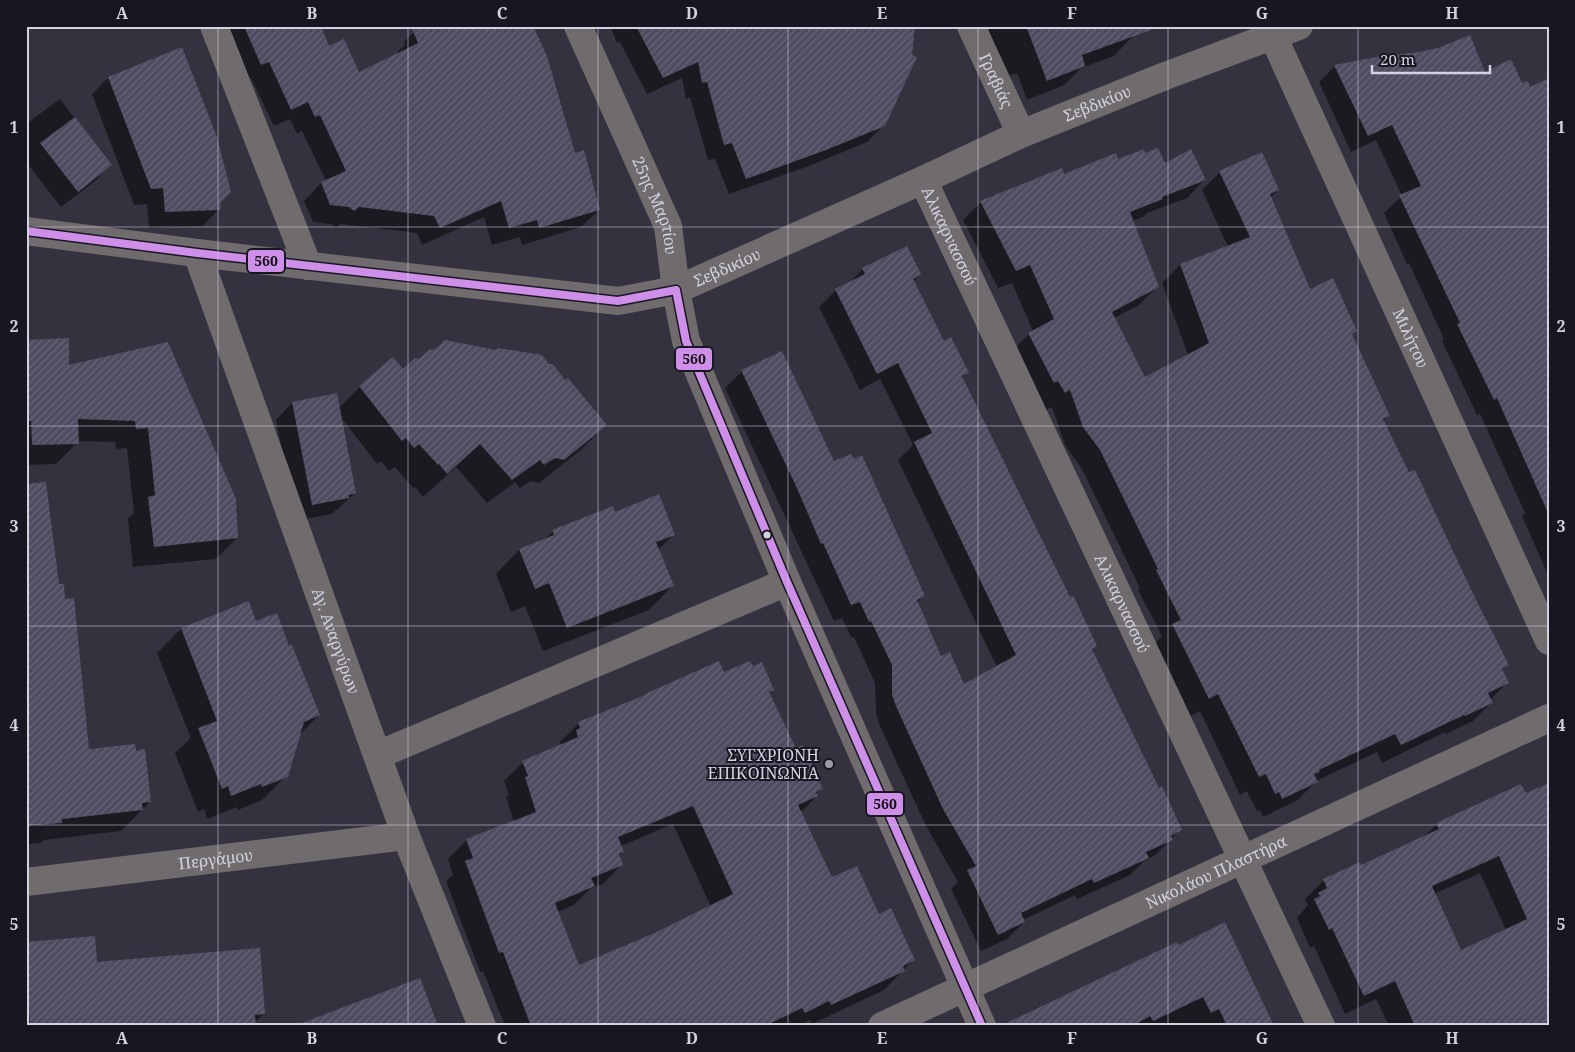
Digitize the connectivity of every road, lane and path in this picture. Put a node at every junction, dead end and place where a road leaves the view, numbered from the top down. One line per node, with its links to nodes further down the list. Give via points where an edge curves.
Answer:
1 (214, 26): 10 (street)
2 (578, 26): 11 (street, 25ης Μαρτίου, via 668,226)
3 (971, 26): 6 (street, Γραβιάς)
4 (1299, 26): 5 (street, Σεβδικίου)
5 (1272, 36): 6 (street, Σεβδικίου); 13 (street, Μιλήτου)
6 (1021, 134): 7 (street, Σεβδικίου)
7 (923, 180): 11 (street, Σεβδικίου); 17 (street, Αλικαρνασσού)
8 (26, 231): 9 (street, Σεβδικίου)
9 (198, 253): 10 (street, Σεβδικίου); 15 (street, Αγ. Αναργύρων)
10 (308, 266): 11 (street, Σεβδικίου, via 618,301)
11 (676, 290): 12 (street, 25ης Μαρτίου, via 686,341)
12 (787, 582): 15 (street); 19 (street, 25ης Μαρτίου)
13 (1549, 641)
14 (1549, 718): 17 (street, Νικολάου Πλαστήρα)
15 (378, 755): 16 (street, Αγ. Αναργύρων)
16 (406, 836): 18 (street, Περγάμου); 20 (street, Αγ. Αναργύρων)
17 (1244, 860): 19 (street, Νικολάου Πλαστήρα); 23 (street, Αλικαρνασσού)
18 (26, 882)
19 (965, 987): 21 (street, Νικολάου Πλαστήρα); 22 (street, 25ης Μαρτίου)
20 (482, 1026)
21 (882, 1026)
22 (982, 1026)
23 (1321, 1026)

